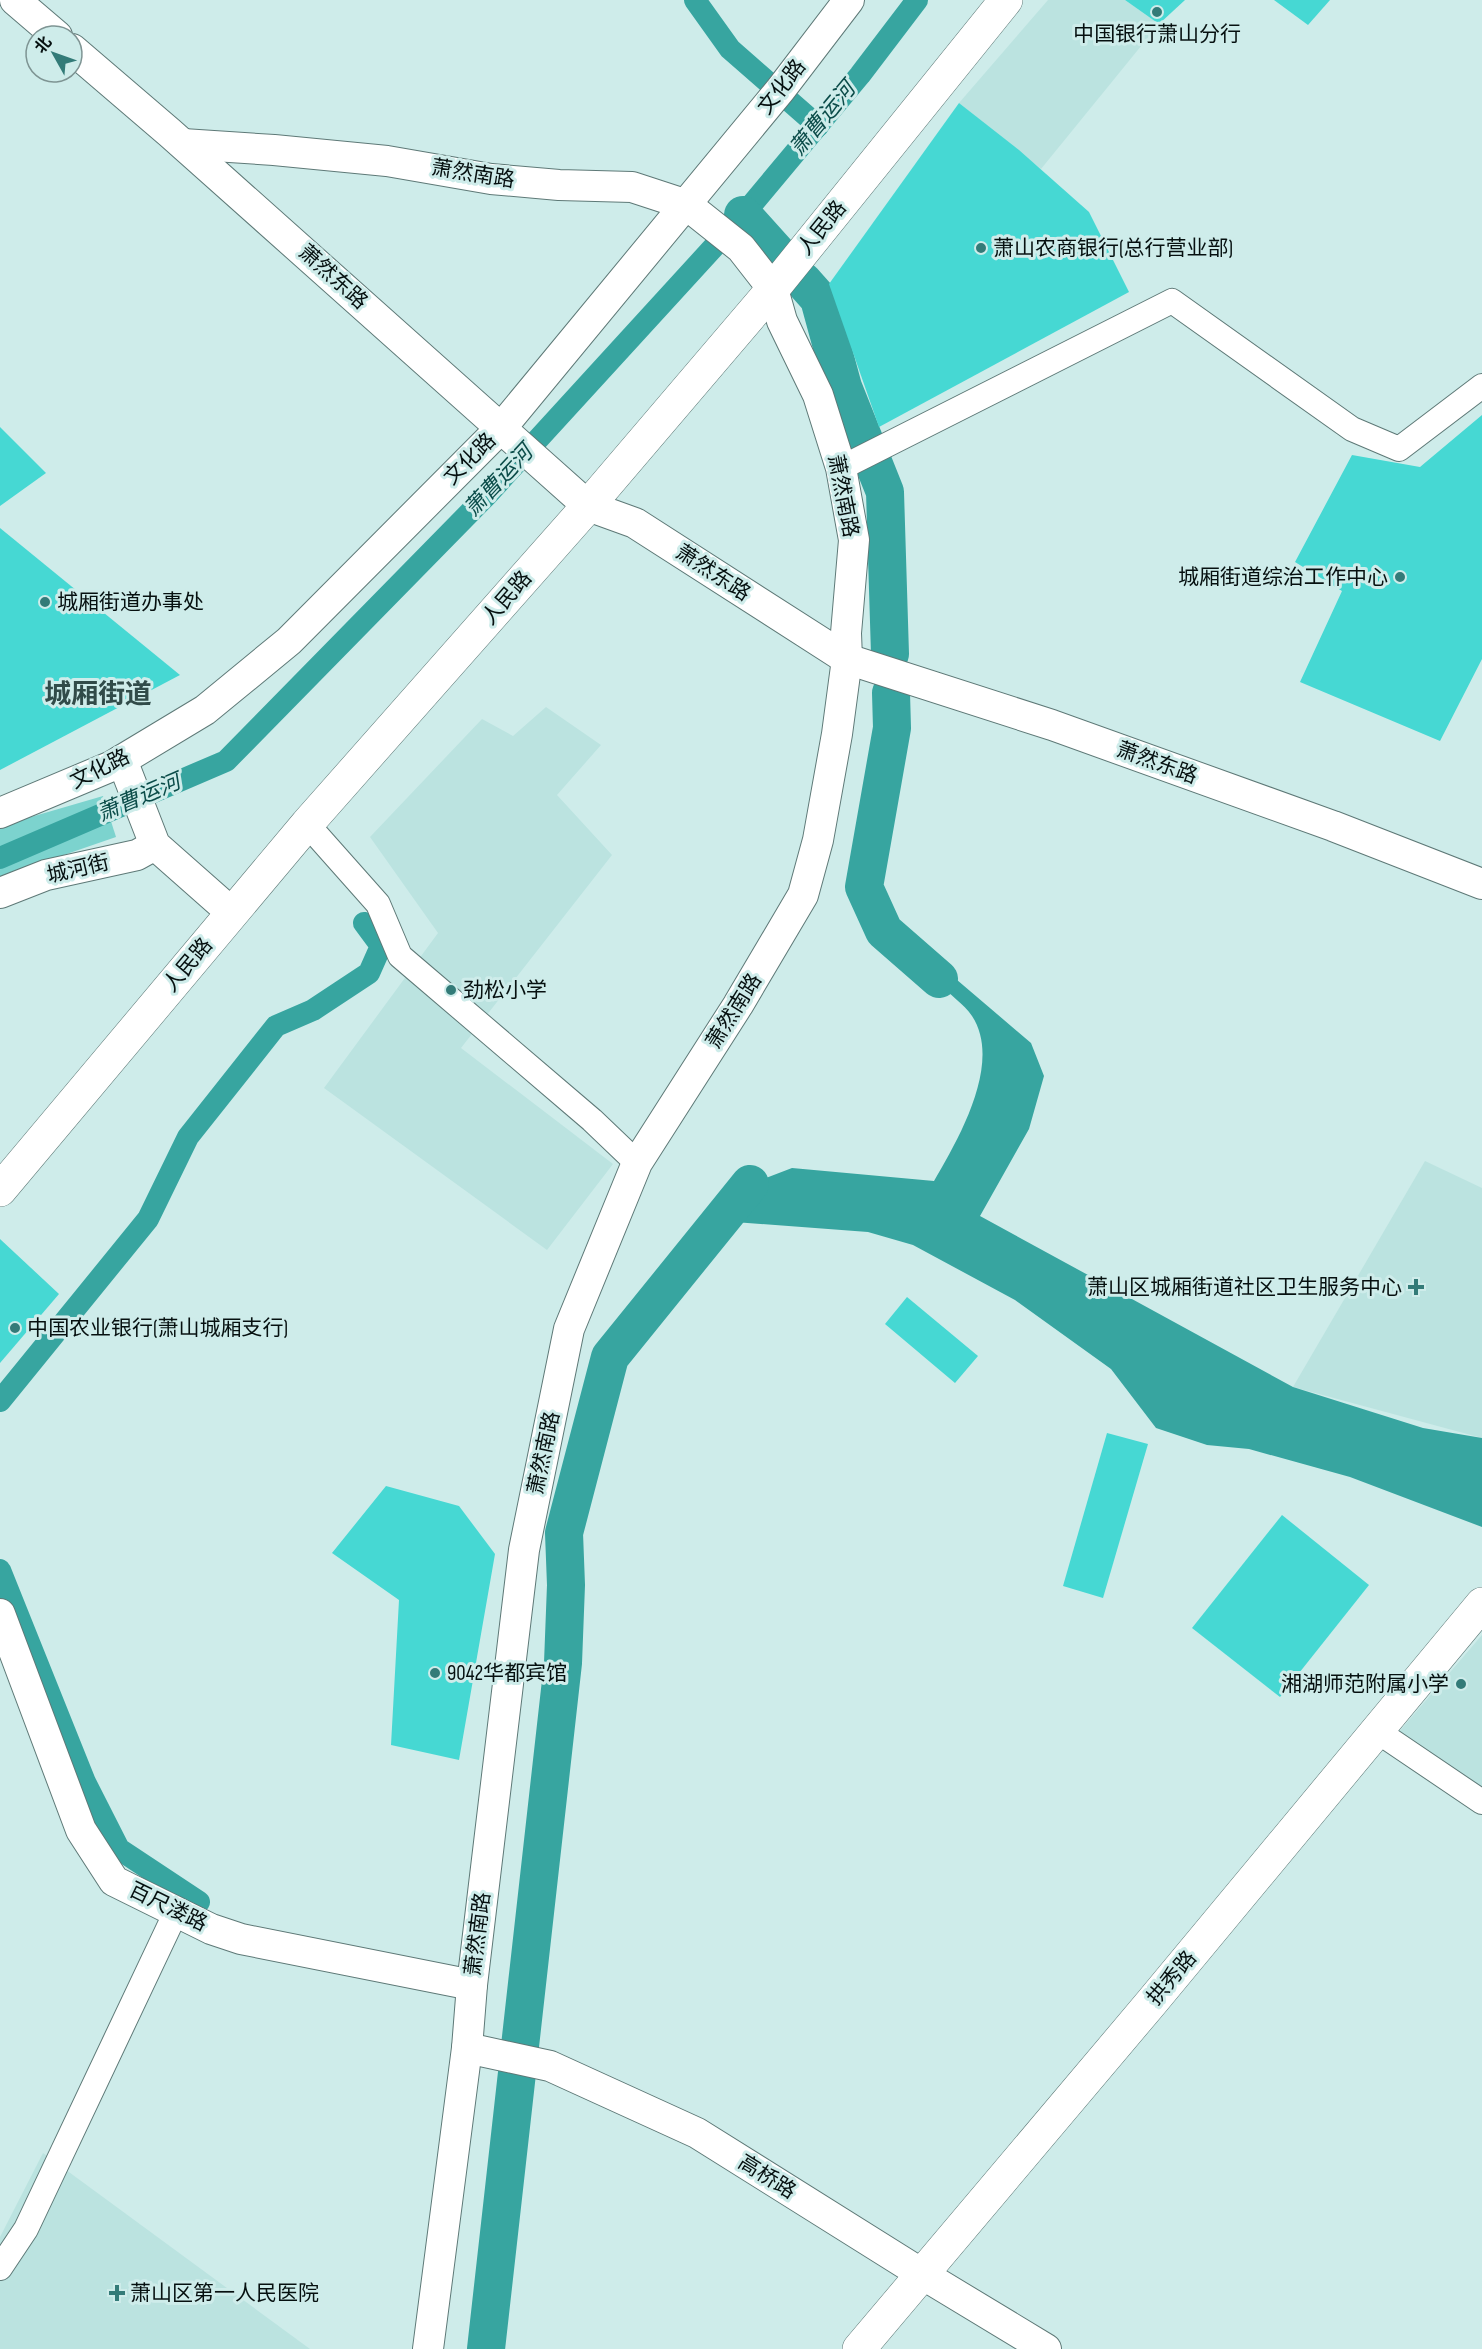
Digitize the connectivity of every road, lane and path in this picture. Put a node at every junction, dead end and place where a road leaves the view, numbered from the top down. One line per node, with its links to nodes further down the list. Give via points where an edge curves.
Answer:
1 (15, 0): 4 (street)
2 (849, 0): 7 (street, 文化路, via 750,127)
3 (1006, 0): 8 (main road, 人民路)
4 (43, 24)
5 (84, 59): 6 (street, 萧然东路)
6 (183, 144): 7 (street, 萧然南路, via 387,160 491,179 632,187); 10 (street, 萧然东路)
7 (692, 210): 8 (street, 萧然南路, via 741,249); 10 (street, 文化路)
8 (773, 289): 11 (street, 萧然南路, via 782,321 818,396); 12 (main road, 人民路)
9 (1482, 386): 11 (street, via 1399,449 1352,429 1172,301)
10 (506, 432): 12 (street, 萧然东路); 14 (street, 文化路, via 289,641 205,710)
11 (842, 467): 13 (street, 萧然南路, via 854,540)
12 (588, 506): 13 (street, 萧然东路, via 635,523); 16 (main road, 人民路)
13 (847, 659): 18 (street, 萧然东路, via 1053,725); 21 (street, 萧然南路, via 818,840 803,895)
14 (122, 760): 15 (street, 文化路); 17 (street)
15 (0, 813)
16 (307, 824): 20 (main road, 人民路); 21 (street, via 378,904 400,956)
17 (155, 845): 19 (street, 城河街, via 138,855 46,875); 20 (street)
18 (1482, 884)
19 (0, 893)
20 (232, 914): 22 (main road, 人民路)
21 (637, 1163): 28 (street, 萧然南路, via 569,1329 526,1538)
22 (0, 1190)
23 (1482, 1604): 25 (main road, 拱秀路)
24 (0, 1614): 27 (street, 百尺溇路, via 81,1830 114,1881)
25 (1377, 1731): 26 (street); 31 (main road, 拱秀路)
26 (1482, 1802)
27 (176, 1912): 28 (street, 百尺溇路, via 241,1939); 30 (street, via 26,2229)
28 (472, 1986): 29 (street, 萧然南路)
29 (467, 2049): 31 (street, 高桥路, via 550,2066 697,2133); 32 (street, 萧然南路)
30 (0, 2268)
31 (922, 2274): 33 (main road, 拱秀路); 34 (street, 高桥路)
32 (428, 2349)
33 (859, 2349)
34 (1046, 2349)

